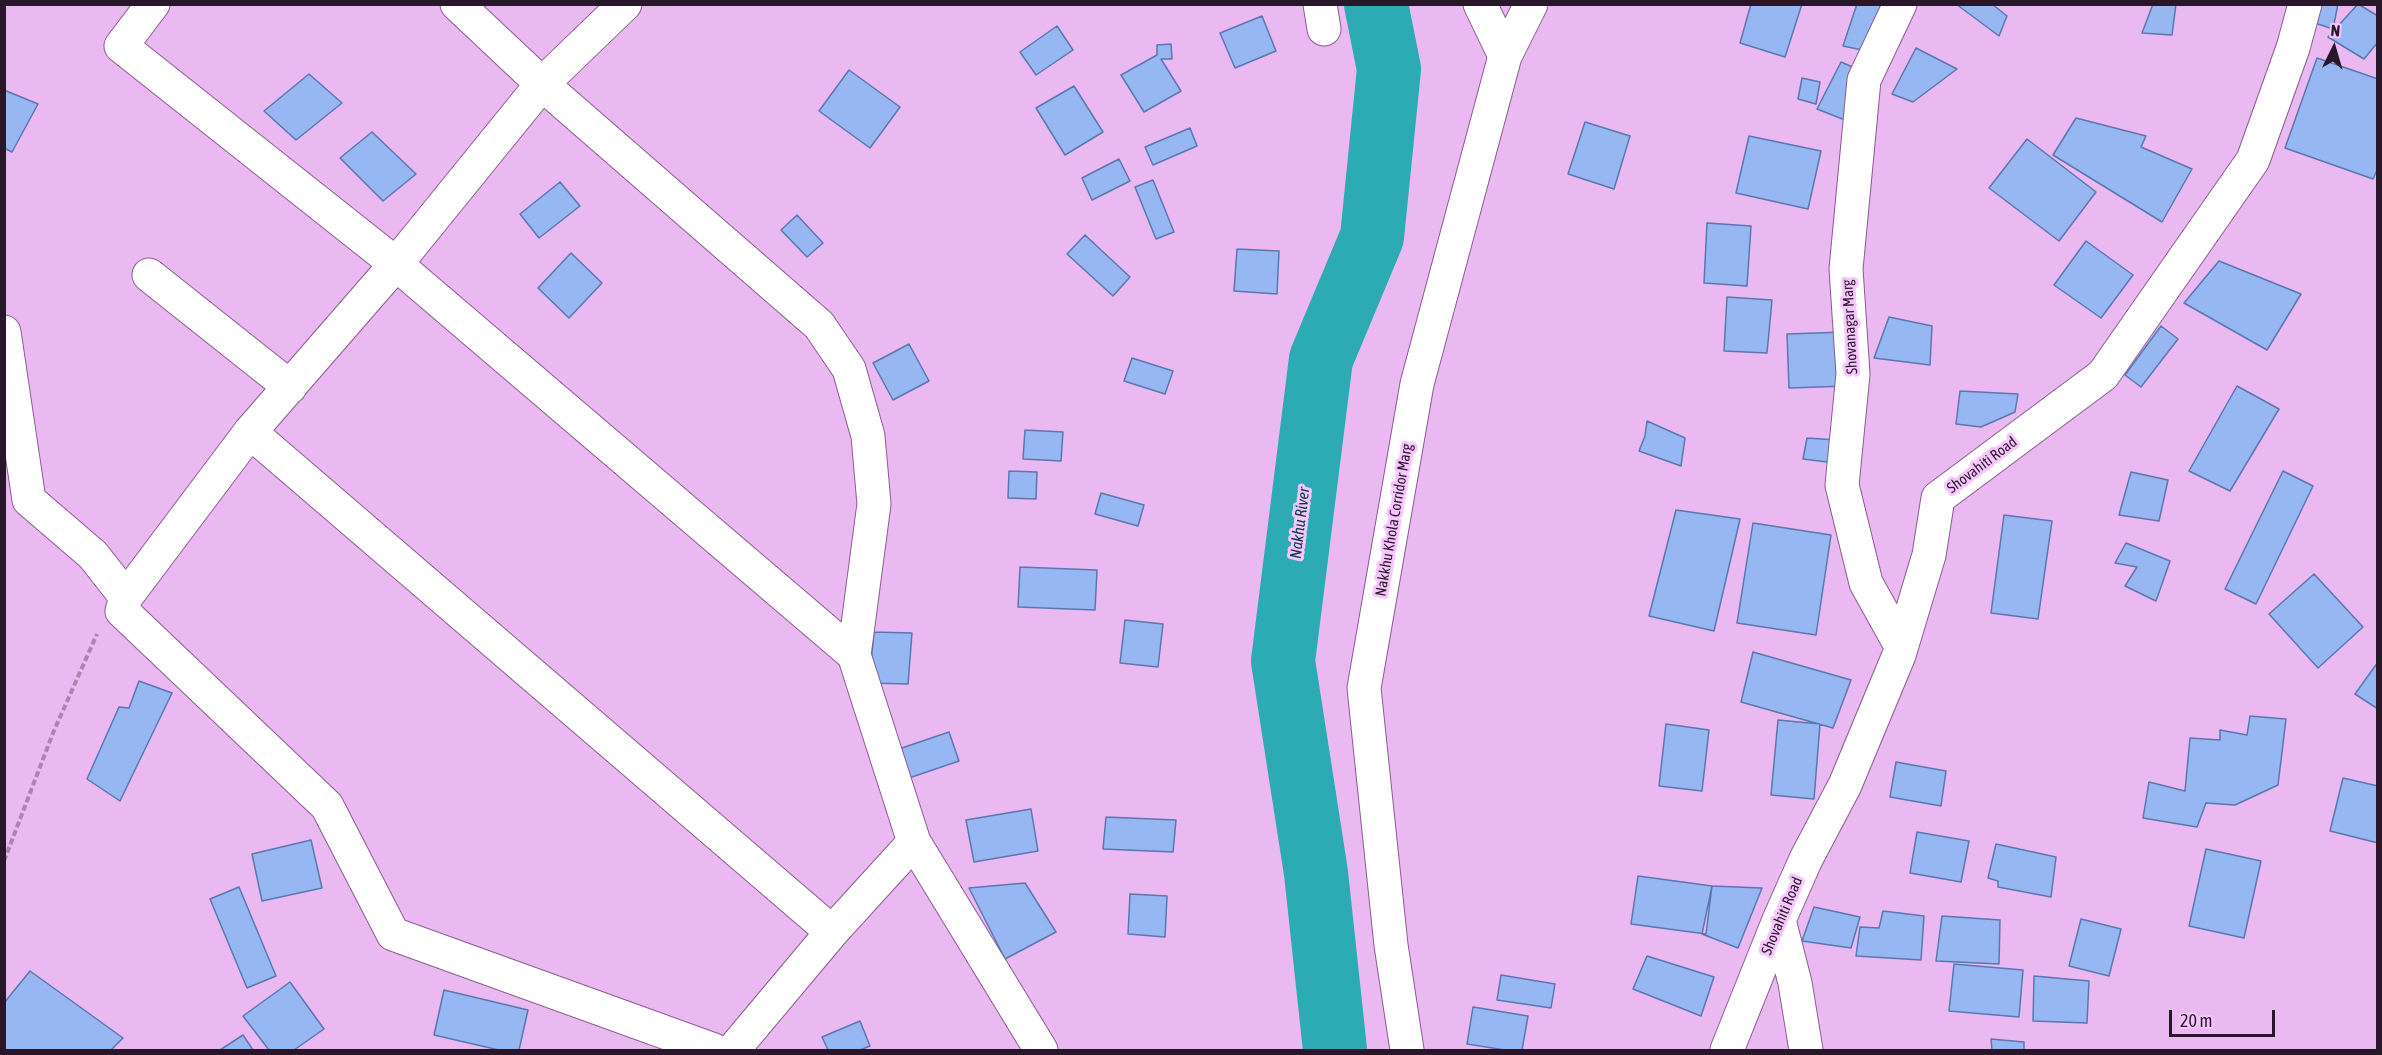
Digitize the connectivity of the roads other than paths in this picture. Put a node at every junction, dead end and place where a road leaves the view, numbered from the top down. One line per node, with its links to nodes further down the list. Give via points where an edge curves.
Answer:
1 (153, 4): 10 (street, via 121,46)
2 (457, 4): 9 (street)
3 (625, 4): 9 (street)
4 (1480, 4): 8 (street)
5 (1531, 4): 8 (street, Nakkhu Khola Corridor Marg)
6 (1900, 4): 16 (street, Shovanagar Marg, via 1864,80 1846,269 1853,374 1842,485 1866,583)
7 (2305, 4): 16 (street, Shovahiti Road, via 2253,160 2103,375 1938,498 1929,555)
8 (1505, 56): 24 (street, Nakkhu Khola Corridor Marg, via 1417,384 1364,688 1391,945)
9 (542, 84): 10 (street); 17 (street, via 819,325 849,369 868,435 874,504)
10 (396, 264): 13 (street); 17 (street)
11 (149, 275): 13 (street)
12 (4, 332): 15 (street, via 29,500 93,555)
13 (290, 387): 14 (street)
14 (250, 432): 15 (street); 20 (street)
15 (124, 604): 21 (street, via 327,806 393,934)
16 (1902, 646): 19 (street, Shovahiti Road, via 1845,785)
17 (854, 655): 18 (street)
18 (914, 842): 20 (street); 23 (street)
19 (1779, 920): 25 (street, Shovahiti Road); 26 (street)
20 (832, 932): 22 (street)
21 (714, 1050)
22 (733, 1050)
23 (1041, 1050)
24 (1407, 1050)
25 (1727, 1050)
26 (1806, 1050)

